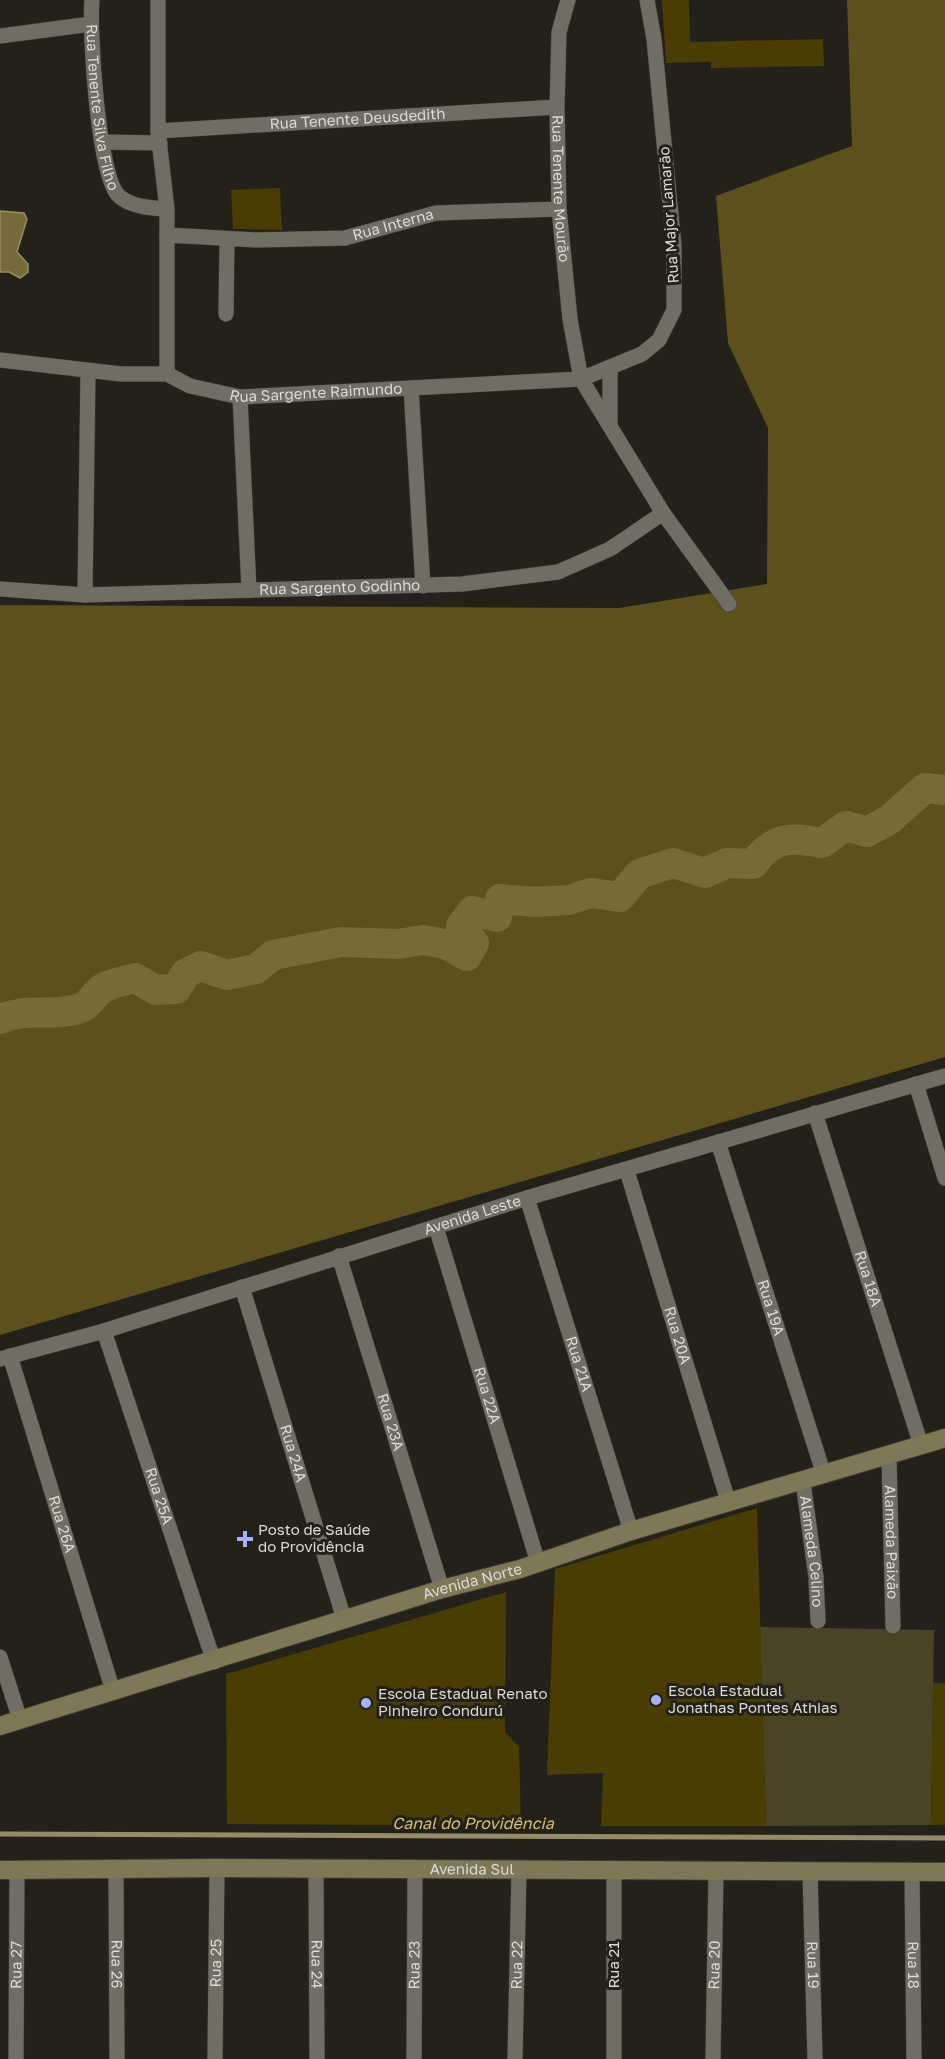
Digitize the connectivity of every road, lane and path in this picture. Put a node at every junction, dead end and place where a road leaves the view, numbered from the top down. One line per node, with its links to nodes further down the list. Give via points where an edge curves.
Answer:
1 (92, 0): 5 (street, Rua Tenente Silva Filho)
2 (158, 0): 8 (street)
3 (568, 0): 7 (street, Rua Tenente Mourão, via 558,32)
4 (647, 0): 16 (street, Rua Major Lamarão, via 674,246 674,310 659,340 642,354)
5 (91, 24): 6 (street); 9 (street, Rua Tenente Silva Filho, via 97,117)
6 (0, 36)
7 (556, 107): 8 (street, Rua Tenente Deusdedith); 11 (street, Rua Tenente Mourão)
8 (159, 137): 9 (street, Rua Tenente Deusdedith); 10 (street)
9 (103, 142): 10 (street, Rua Tenente Silva Filho, via 112,186 118,196 140,205)
10 (168, 209): 12 (street)
11 (559, 209): 13 (street, Rua Interna, via 436,213 345,238); 19 (street, Rua Tenente Mourão, via 570,319)
12 (167, 235): 13 (street, Rua Interna); 18 (street)
13 (227, 240): 14 (street)
14 (226, 314)
15 (0, 360): 17 (street, Rua Sargente Raimundo)
16 (610, 367): 19 (street, Rua Major Lamarão); 22 (street)
17 (87, 371): 18 (street, Rua Sargente Raimundo); 27 (street)
18 (167, 374): 21 (street, Rua Sargente Raimundo, via 190,386)
19 (581, 379): 20 (street, Rua Sargente Raimundo); 22 (street)
20 (411, 388): 21 (street, Rua Sargente Raimundo); 24 (street)
21 (240, 397): 26 (street)
22 (610, 426): 23 (street)
23 (663, 513): 24 (street, Rua Sargento Godinho, via 610,549 558,572); 28 (street)
24 (423, 586): 26 (street, Rua Sargento Godinho)
25 (0, 589): 27 (street, Rua Sargento Godinho)
26 (249, 590): 27 (street, Rua Sargento Godinho)
27 (85, 595)
28 (729, 604)
29 (945, 1076): 30 (street, Avenida Leste)
30 (916, 1084): 31 (street, Avenida Leste); 34 (street)
31 (815, 1113): 32 (street, Avenida Leste); 42 (street, Rua 18A)
32 (718, 1142): 33 (street, Avenida Leste); 44 (street, Rua 19A)
33 (627, 1171): 35 (street, Avenida Leste); 46 (street, Rua 20A)
34 (945, 1178)
35 (527, 1198): 36 (street, Avenida Leste); 47 (street, Rua 21A)
36 (436, 1227): 37 (street, Avenida Leste); 48 (street, Rua 22A)
37 (339, 1256): 38 (street, Avenida Leste); 49 (street, Rua 23A)
38 (242, 1287): 39 (street, Avenida Leste); 50 (street, Rua 24A)
39 (104, 1331): 40 (street, Avenida Leste); 54 (street, Rua 25A)
40 (5, 1358): 55 (street, Rua 26A)
41 (945, 1438): 42 (street, Avenida Norte)
42 (921, 1445): 43 (street, Avenida Norte)
43 (889, 1456): 44 (street, Avenida Norte); 52 (street, Alameda Paixão)
44 (824, 1475): 45 (street, Avenida Norte)
45 (803, 1482): 46 (street, Avenida Norte); 51 (street, Alameda Celino)
46 (728, 1501): 47 (street, Avenida Norte)
47 (631, 1531): 48 (street, Avenida Norte)
48 (538, 1563): 49 (street, Avenida Norte)
49 (442, 1589): 50 (street, Avenida Norte)
50 (344, 1619): 54 (street, Avenida Norte)
51 (818, 1621)
52 (893, 1626)
53 (0, 1657): 56 (street)
54 (214, 1662): 55 (street, Avenida Norte)
55 (113, 1691): 56 (street, Avenida Norte)
56 (20, 1720): 57 (street, Avenida Norte)
57 (0, 1726)
58 (116, 1868): 59 (street, Avenida Sul); 61 (street, Avenida Sul); 70 (street, Rua 26)
59 (217, 1868): 62 (street, Avenida Sul); 71 (street, Rua 25)
60 (415, 1869): 62 (street, Avenida Sul); 63 (street, Avenida Sul); 73 (street, Rua 23)
61 (8, 1870): 69 (street, Rua 27)
62 (316, 1870): 72 (street, Rua 24)
63 (519, 1871): 64 (street, Avenida Sul); 74 (street, Rua 22)
64 (614, 1871): 65 (street, Avenida Sul); 75 (street, Rua 21)
65 (716, 1871): 66 (street, Avenida Sul); 76 (street, Rua 20)
66 (810, 1871): 67 (street, Avenida Sul); 77 (street, Rua 19)
67 (912, 1871): 68 (street, Avenida Sul); 78 (street, Rua 18)
68 (945, 1872)
69 (16, 2059)
70 (117, 2059)
71 (216, 2059)
72 (317, 2059)
73 (414, 2059)
74 (515, 2059)
75 (614, 2059)
76 (713, 2059)
77 (815, 2059)
78 (914, 2059)

